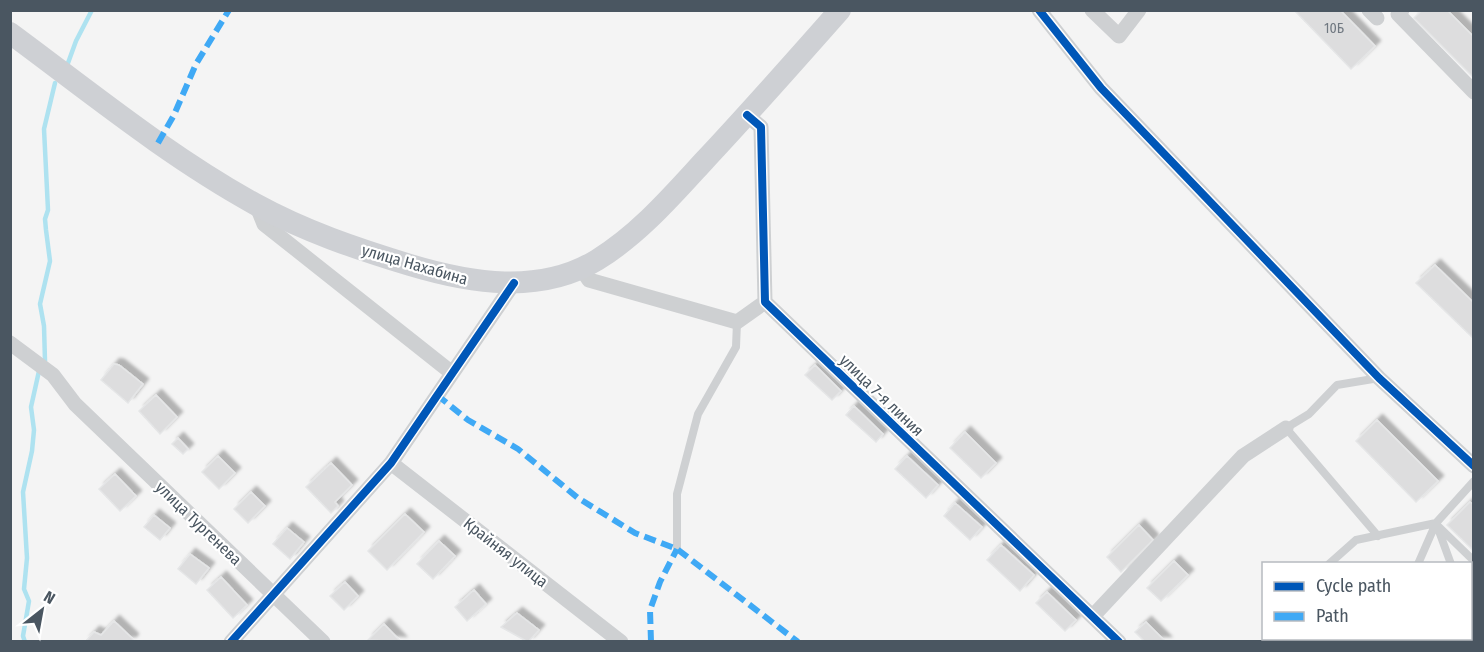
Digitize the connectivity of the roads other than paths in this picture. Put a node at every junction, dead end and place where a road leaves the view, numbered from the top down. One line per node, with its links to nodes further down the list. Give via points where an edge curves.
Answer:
1 (840, 10): 8 (main road, улица Нахабина)
2 (1039, 10): 16 (street, via 1101,87)
3 (1092, 10): 4 (street, via 1119,36)
4 (1139, 10)
5 (1402, 10): 7 (street, via 1398,14)
6 (10, 33): 9 (main road, улица Нахабина, via 158,143)
7 (1473, 93)
8 (747, 115): 10 (main road, улица Нахабина, via 658,211 623,243); 12 (street, via 761,127)
9 (256, 204): 11 (main road, улица Нахабина, via 314,232 381,256 474,281); 15 (street, via 264,225)
10 (581, 268): 11 (main road, улица Нахабина); 13 (street, via 589,280)
11 (514, 283): 15 (street)
12 (765, 302): 13 (street); 29 (street, улица 7-я линия)
13 (737, 322): 23 (lane, via 736,347 698,414 677,494)
14 (10, 343): 28 (street, улица Тургенева, via 53,375 75,404)
15 (452, 373): 18 (street)
16 (1379, 378): 17 (lane, via 1337,385 1309,414); 19 (street)
17 (1286, 428): 22 (lane); 29 (street, via 1243,456)
18 (391, 463): 28 (street); 32 (street, Крайняя улица)
19 (1473, 466)
20 (1473, 481): 21 (lane)
21 (1436, 523): 22 (lane); 24 (lane); 26 (lane); 27 (lane)
22 (1378, 536): 25 (lane, via 1356,540)
23 (677, 549)
24 (1473, 561)
25 (1331, 562)
26 (1419, 562)
27 (1450, 562)
28 (273, 595): 30 (street); 31 (street, улица Тургенева)
29 (1093, 616): 33 (street, улица 7-я линия)
30 (231, 642)
31 (323, 642)
32 (621, 642)
33 (1119, 642)

